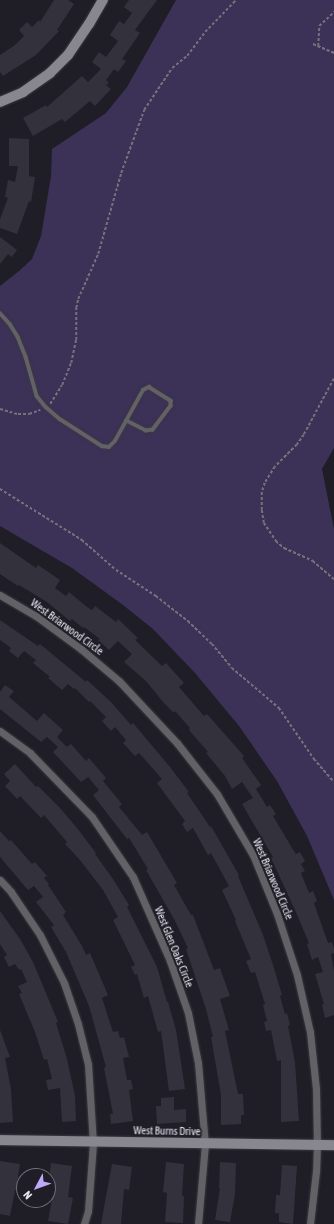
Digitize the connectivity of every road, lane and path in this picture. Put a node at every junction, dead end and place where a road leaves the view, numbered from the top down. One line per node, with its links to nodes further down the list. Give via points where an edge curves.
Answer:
1 (103, 0): 7 (street, via 68,55 50,73 29,89)
2 (236, 0): 10 (path, via 204,32 187,56 172,68 144,110 123,167 98,254 78,298 76,340 71,363 62,385)
3 (334, 12): 5 (path, via 319,26)
4 (313, 44): 5 (path)
5 (318, 46): 6 (path)
6 (334, 53)
7 (0, 102)
8 (0, 313): 10 (lane, via 18,337 37,396)
9 (334, 379): 14 (path, via 300,440 275,467 264,483 262,492 264,523 276,541 284,548 314,561)
10 (46, 407): 11 (path, via 24,414); 12 (lane, via 102,446 109,447 115,441)
11 (0, 409)
12 (126, 421): 12 (lane, via 143,390 149,387 171,401 172,406 153,430 146,431)
13 (0, 489): 17 (path, via 82,540 116,570 156,596 188,622 212,644 232,668 279,708 314,759)
14 (334, 580)
15 (0, 595): 23 (street, West Briarwood Circle, via 36,616 119,681 178,743 217,794 249,848 277,914 297,974 310,1032 316,1089)
16 (0, 731): 21 (street, West Glen Oaks Circle, via 30,753 92,817 133,877 170,961 188,1013 198,1063)
17 (334, 782)
18 (0, 880): 20 (street, via 40,935 64,983 88,1064)
19 (0, 1140): 20 (street, West Burns Drive)
20 (93, 1142): 21 (street, West Burns Drive); 24 (street, via 88,1211)
21 (205, 1144): 23 (street, West Burns Drive); 25 (street, West Glen Oaks Circle)
22 (334, 1144): 23 (street, West Burns Drive)
23 (316, 1145): 26 (street, West Briarwood Circle)
24 (84, 1224)
25 (198, 1224)
26 (310, 1224)

